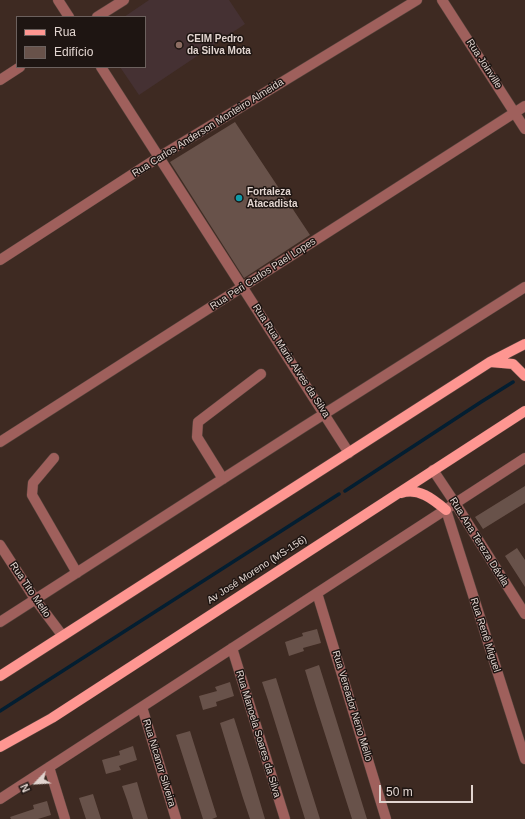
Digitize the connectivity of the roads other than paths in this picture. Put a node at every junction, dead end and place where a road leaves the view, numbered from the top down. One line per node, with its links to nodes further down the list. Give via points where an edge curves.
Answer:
1 (58, 0): 5 (street)
2 (124, 0): 6 (street)
3 (417, 0): 13 (street, Rua Carlos Anderson Monteiro Almeida)
4 (442, 0): 11 (street, Rua Joinville)
5 (68, 16)
6 (99, 16)
7 (18, 68): 9 (street)
8 (102, 68): 13 (street, Rua Rua Maria Alves da Silva)
9 (0, 80)
10 (525, 106): 11 (street, Rua Peri Carlos Pael Lopes)
11 (515, 113): 12 (street, Rua Joinville); 15 (street, Rua Peri Carlos Pael Lopes)
12 (525, 129)
13 (159, 157): 14 (street, Rua Carlos Anderson Monteiro Almeida); 15 (street, Rua Rua Maria Alves da Silva)
14 (0, 260)
15 (243, 287): 22 (street, Rua Rua Maria Alves da Silva); 23 (street, Rua Peri Carlos Pael Lopes)
16 (525, 287): 22 (street)
17 (525, 344): 18 (main road)
18 (490, 362): 20 (main road, via 513,364); 24 (main road)
19 (261, 374): 28 (street, via 198,422 197,437)
20 (525, 376)
21 (524, 410): 27 (main road, Av José Moreno (MS-156))
22 (325, 414): 24 (street, Rua Rua Maria Alves da Silva); 28 (street)
23 (0, 442)
24 (349, 453): 38 (main road)
25 (54, 458): 33 (street, via 33,483 32,495)
26 (525, 458): 30 (street)
27 (433, 470): 29 (main road, Av José Moreno (MS-156)); 30 (street, Rua Ana Tereza Dávila)
28 (223, 479): 33 (street)
29 (397, 494): 31 (main road, via 408,490 426,495); 42 (main road, Av José Moreno (MS-156), via 52,718)
30 (455, 503): 31 (street); 36 (street, Rua Ana Tereza Dávila)
31 (446, 510): 34 (street); 43 (street, Rua Renê Miguel)
32 (0, 545): 35 (street, Rua Tito Mello)
33 (77, 573): 35 (street)
34 (317, 593): 39 (street); 49 (street, Rua Vereador Neno Mello)
35 (35, 599): 37 (street); 38 (street, Rua Tito Mello)
36 (525, 614)
37 (0, 622)
38 (62, 635): 40 (main road)
39 (232, 648): 41 (street); 48 (street, Rua Manoela Soares da Silva)
40 (0, 676)
41 (142, 707): 44 (street); 47 (street, Rua Nicanor Silveira)
42 (1, 745)
43 (525, 759)
44 (49, 767): 45 (street); 46 (street)
45 (0, 799)
46 (65, 819)
47 (176, 819)
48 (284, 819)
49 (386, 819)

